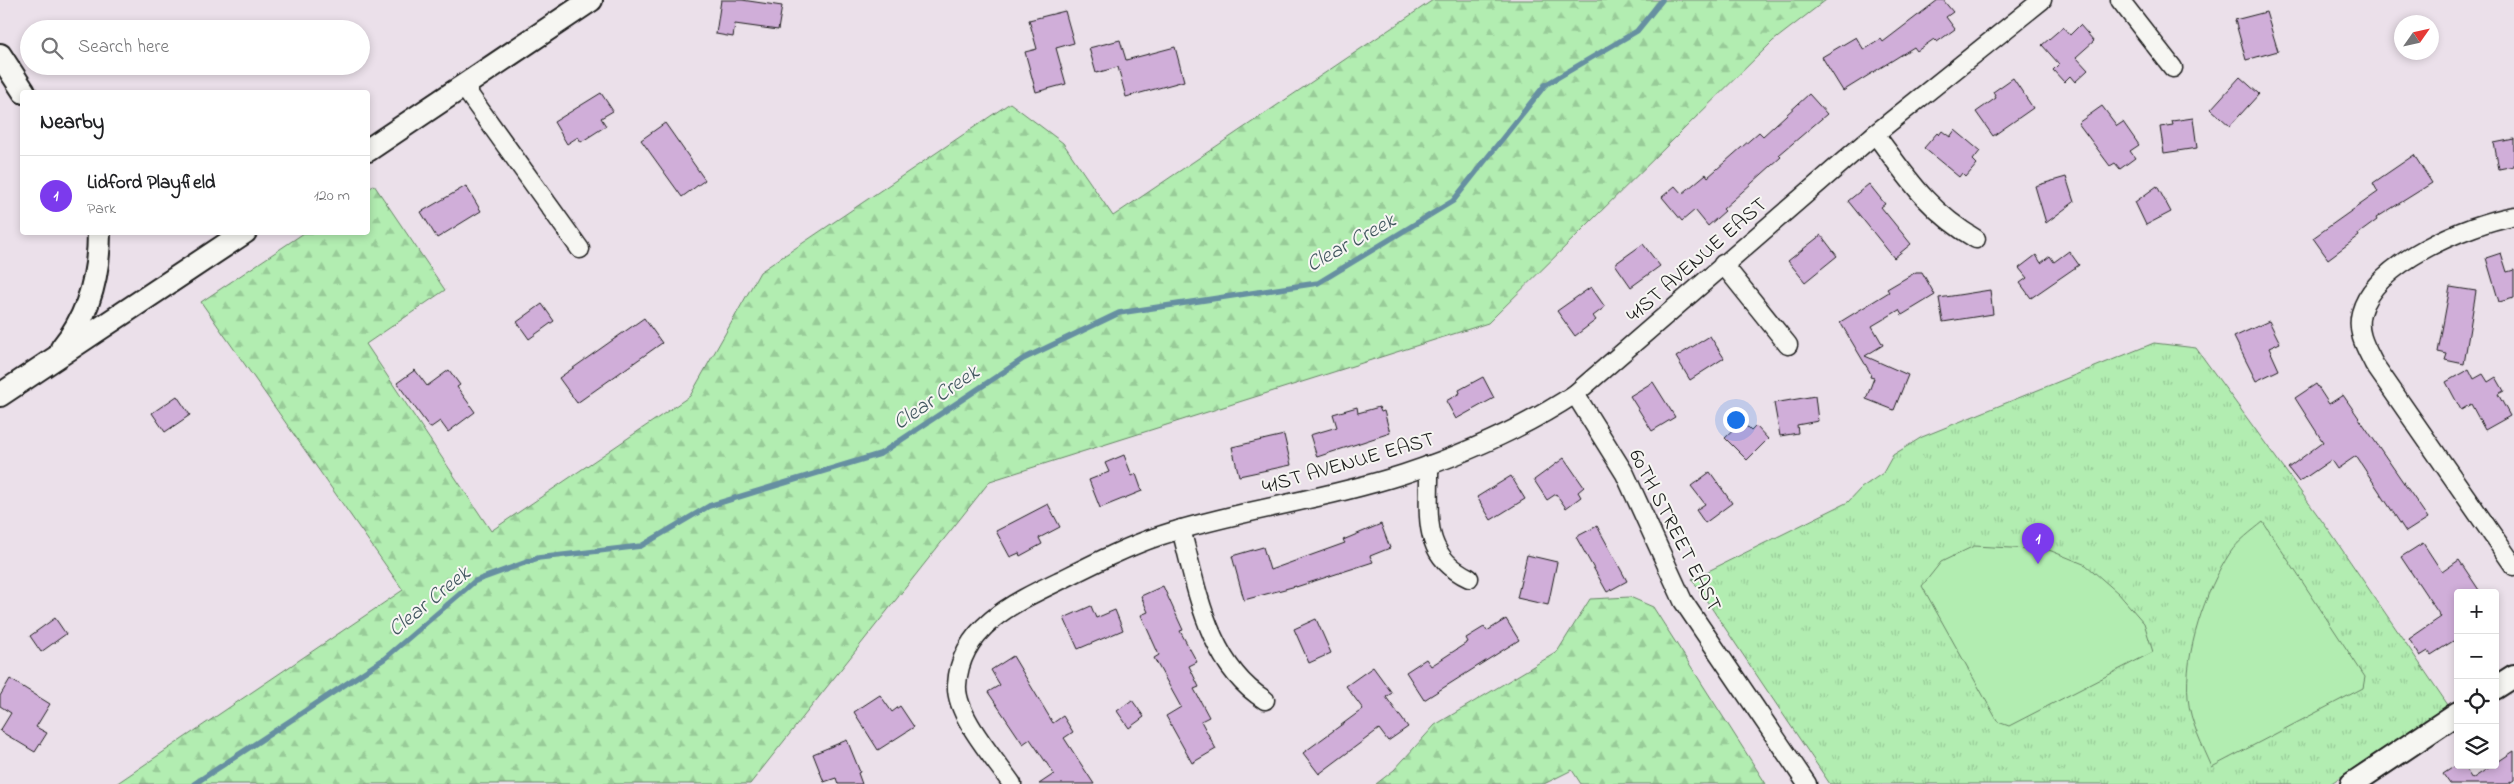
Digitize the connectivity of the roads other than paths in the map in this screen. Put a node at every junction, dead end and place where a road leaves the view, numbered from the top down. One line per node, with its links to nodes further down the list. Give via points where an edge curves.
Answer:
1 (591, 0): 6 (street)
2 (2042, 0): 8 (street, 41ST AVENUE EAST)
3 (2120, 0): 5 (street)
4 (0, 55): 7 (street)
5 (2172, 68)
6 (463, 86): 9 (street); 14 (street)
7 (23, 90)
8 (1875, 134): 13 (street, via 1926,203); 15 (street, 41ST AVENUE EAST)
9 (370, 149)
10 (2514, 216): 22 (street, via 2467,229 2429,246 2407,261 2368,299 2361,313 2360,327 2374,364)
11 (99, 235): 17 (street, via 96,268 86,308 71,337)
12 (240, 235): 17 (street)
13 (1976, 238)
14 (580, 249)
15 (1723, 264): 16 (street); 18 (street, 41ST AVENUE EAST)
16 (1788, 345)
17 (49, 362): 19 (street)
18 (1575, 394): 20 (street, 41ST AVENUE EAST, via 1513,431); 29 (street, 60TH STREET EAST, via 1625,474 1683,601)
19 (0, 395)
20 (1429, 465): 21 (street, 41ST AVENUE EAST, via 1371,484); 23 (street, via 1430,535 1435,549 1455,572)
21 (1181, 529): 26 (street, via 1203,612 1217,644 1246,687); 28 (street, 41ST AVENUE EAST, via 1133,546 1031,594 994,618 970,643 958,678 958,700)
22 (2514, 566)
23 (1469, 578)
24 (2514, 676): 25 (street)
25 (2499, 685)
26 (1265, 700)
27 (2454, 716): 30 (street)
28 (1012, 784)
29 (1807, 784)
30 (2352, 784)

